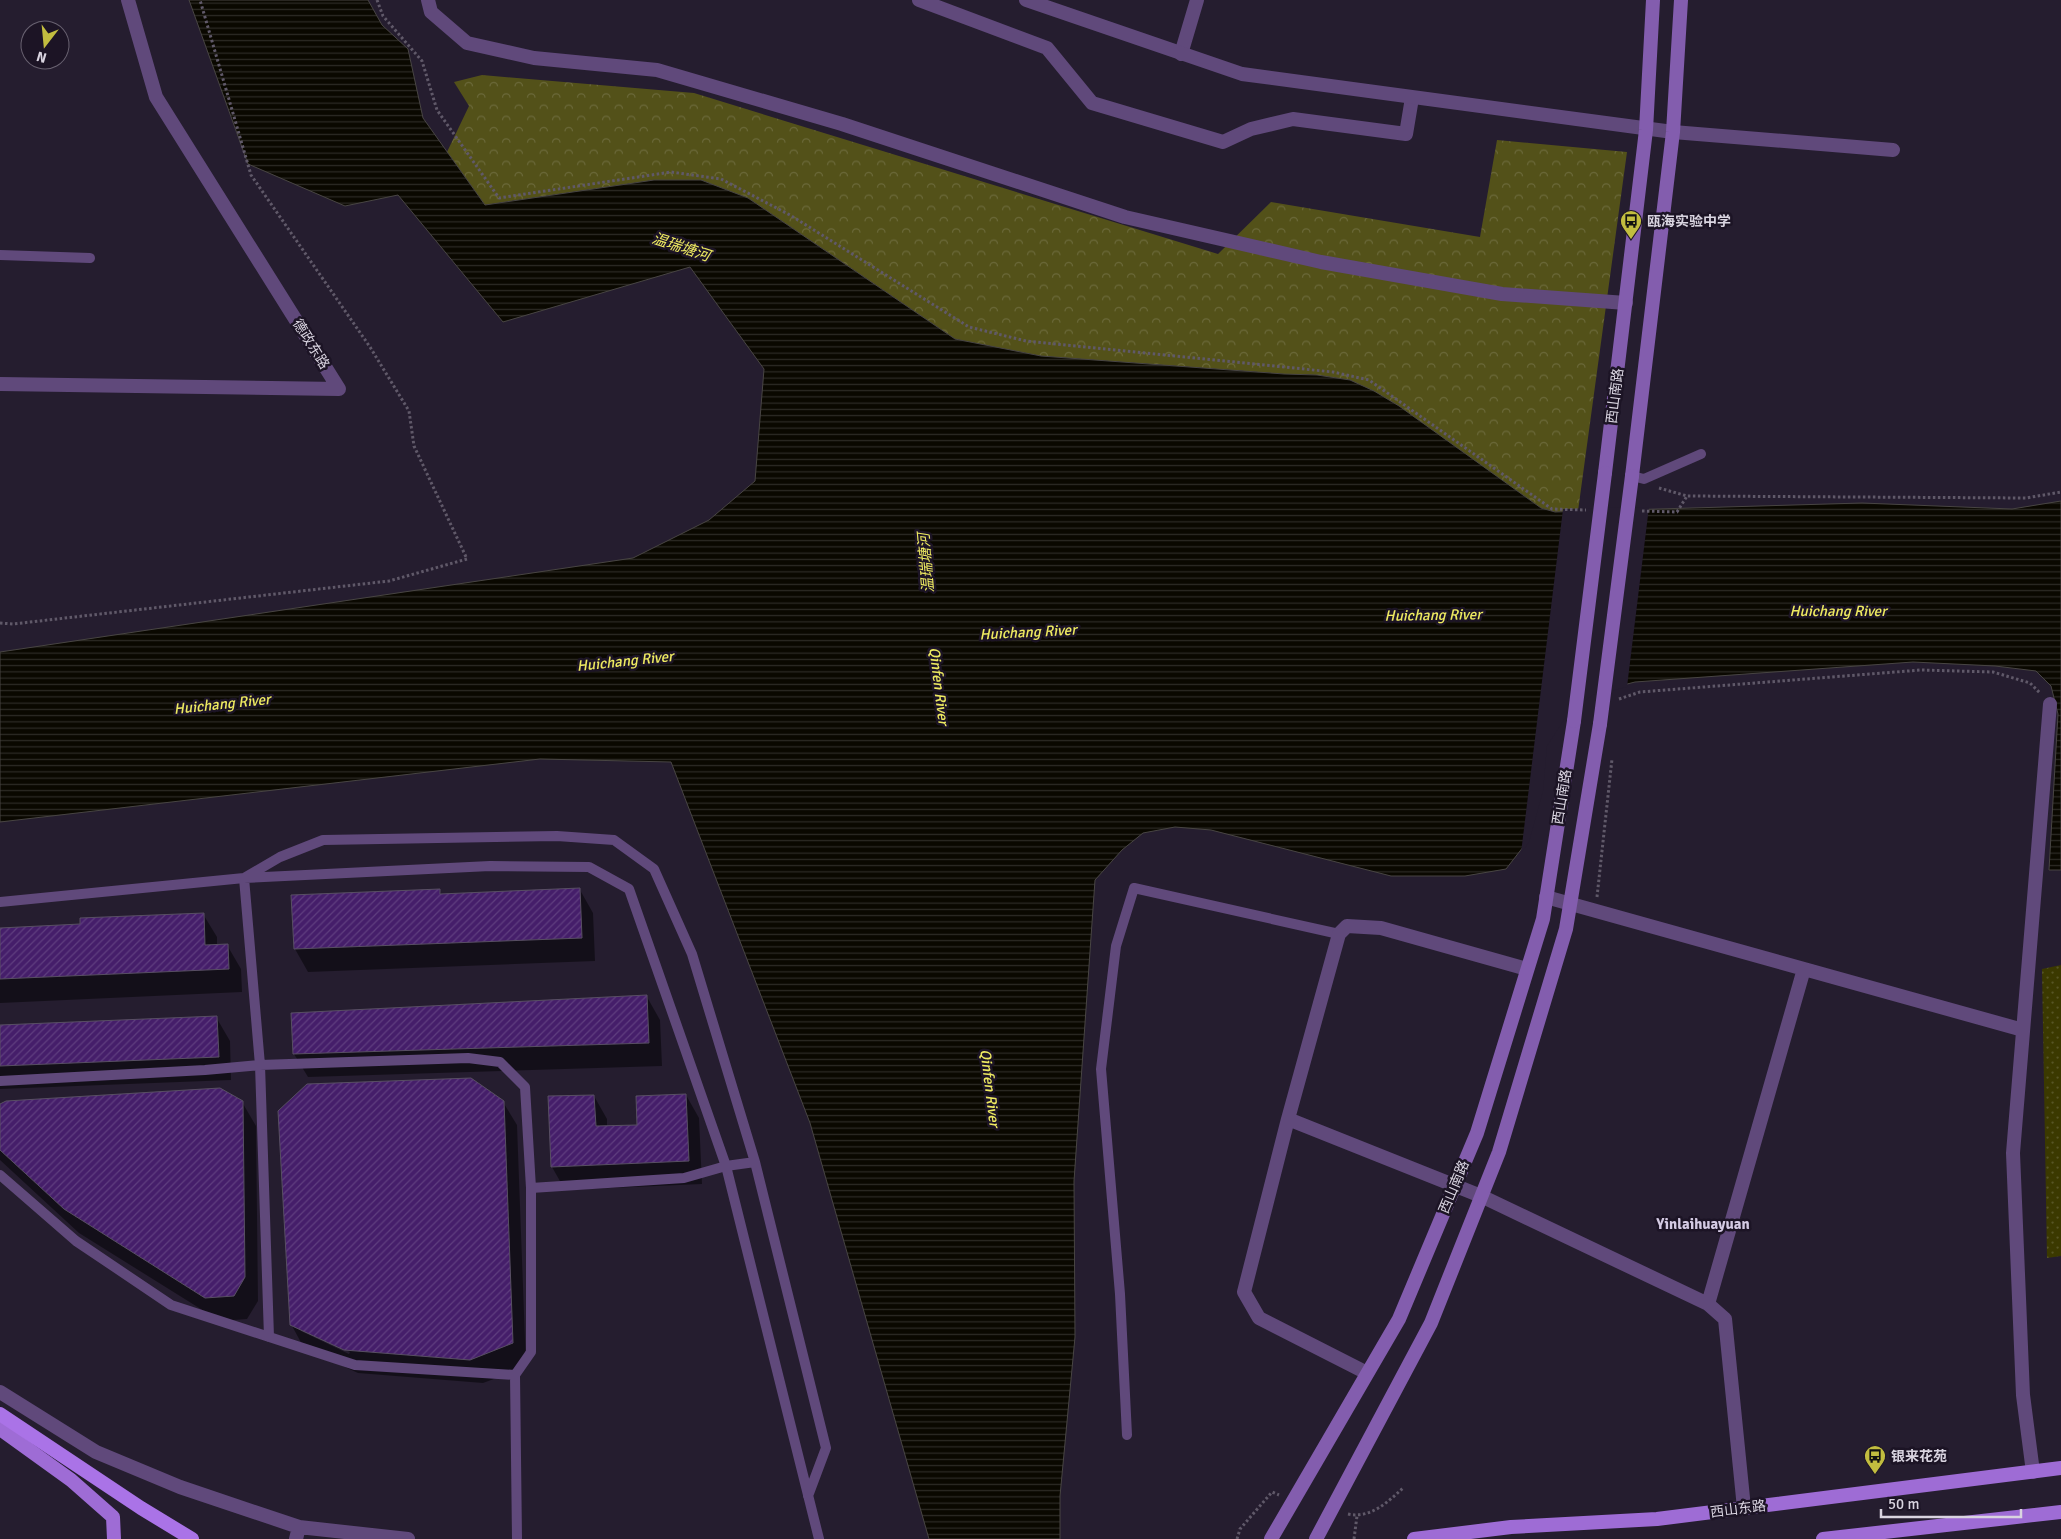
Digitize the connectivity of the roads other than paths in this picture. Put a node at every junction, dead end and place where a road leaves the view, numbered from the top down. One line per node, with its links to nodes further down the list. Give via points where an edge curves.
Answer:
1 (128, 0): 16 (street, 德政东路, via 156,96 339,389)
2 (428, 0): 15 (street, via 431,12 467,43 534,58 657,70 842,124 1125,217 1321,262 1493,292)
3 (918, 0): 9 (street, via 1047,48 1092,103 1223,142 1251,129 1293,119 1406,134)
4 (1026, 0): 8 (street)
5 (1196, 0): 8 (street)
6 (1653, 0): 10 (main road, 西山南路)
7 (1681, 0): 11 (main road, 西山南路)
8 (1181, 54): 9 (street, via 1242,74)
9 (1412, 98): 10 (street)
10 (1646, 130): 11 (street); 15 (main road, 西山南路)
11 (1673, 132): 12 (street); 18 (main road, 西山南路)
12 (1893, 150)
13 (0, 255): 14 (lane)
14 (90, 258)
15 (1626, 303): 21 (main road, 西山南路, bridge, via 1574,721)
16 (0, 384)
17 (1701, 454): 18 (lane)
18 (1638, 478): 23 (main road, 西山南路, bridge)
19 (2050, 704): 27 (street)
20 (244, 878): 22 (lane); 28 (lane); 31 (lane, via 280,857 323,840 557,836 614,840 654,868 692,954); 32 (lane, via 490,866 588,867 629,889)
21 (1546, 898): 23 (street); 25 (main road, 西山南路)
22 (0, 902)
23 (1570, 903): 26 (street); 36 (main road, 西山南路, via 1566,929 1499,1152)
24 (1338, 934): 25 (street, via 1347,926 1381,928); 30 (street); 44 (lane, via 1134,888 1116,946 1101,1069 1120,1294)
25 (1527, 969): 34 (main road, 西山南路, via 1477,1133)
26 (1804, 969): 27 (street); 37 (street)
27 (2023, 1030): 46 (street, via 2013,1153 2023,1395)
28 (260, 1064): 29 (lane); 35 (lane, via 468,1058 500,1062 525,1087); 38 (lane)
29 (0, 1081)
30 (1288, 1119): 34 (street); 39 (street, via 1244,1292 1259,1318)
31 (755, 1162): 32 (lane); 47 (lane, via 826,1448)
32 (726, 1166): 35 (lane, via 684,1178); 47 (lane)
33 (0, 1175): 38 (lane, via 76,1241 171,1305)
34 (1455, 1186): 36 (street); 39 (main road, 西山南路, via 1399,1319)
35 (531, 1188): 40 (lane, via 531,1352)
36 (1481, 1196): 37 (street); 57 (main road, 西山南路, via 1431,1323)
37 (1708, 1304): 48 (street, via 1725,1319)
38 (269, 1337): 40 (lane, via 355,1365)
39 (1367, 1373): 56 (main road, 西山南路)
40 (515, 1375): 54 (lane)
41 (0, 1392): 50 (street, via 96,1452)
42 (0, 1414): 52 (highway)
43 (0, 1429): 51 (main road, via 71,1480 114,1517)
44 (1127, 1435)
45 (2061, 1468): 46 (main road, 西山东路)
46 (2033, 1472): 48 (main road, 西山东路)
47 (808, 1496): 55 (lane)
48 (1744, 1508): 58 (main road, 西山东路, via 1657,1519 1511,1527)
49 (2061, 1512): 59 (main road)
50 (297, 1533): 53 (street)
51 (114, 1539)
52 (192, 1539)
53 (408, 1539)
54 (517, 1539)
55 (819, 1539)
56 (1271, 1539)
57 (1316, 1539)
58 (1414, 1539)
59 (1823, 1539)

